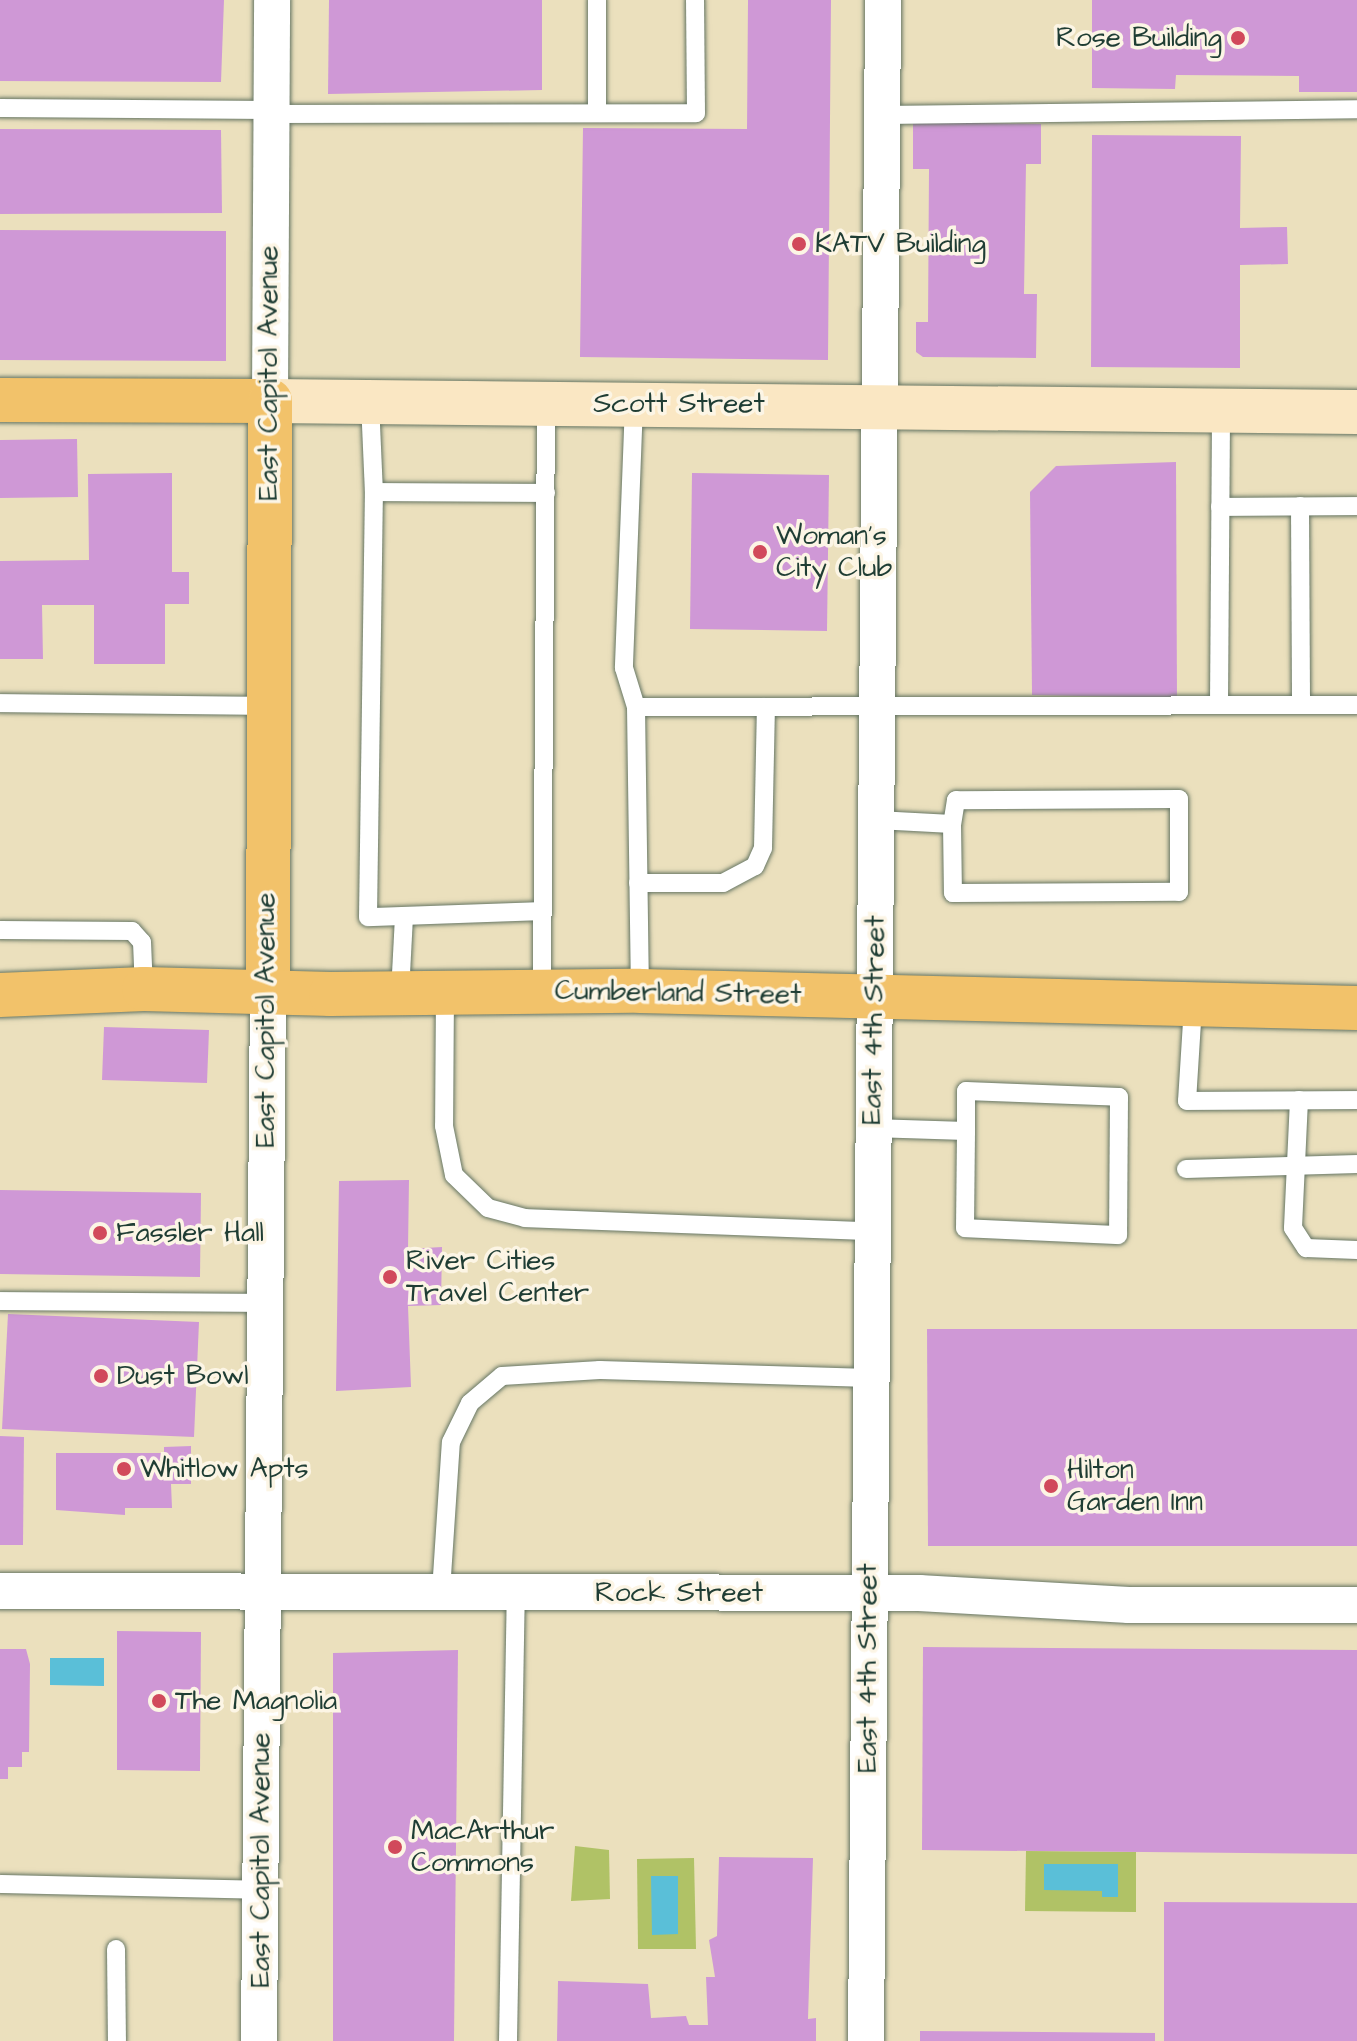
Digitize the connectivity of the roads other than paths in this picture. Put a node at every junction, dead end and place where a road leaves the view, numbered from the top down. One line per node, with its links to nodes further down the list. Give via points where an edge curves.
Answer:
1 (272, 0): 7 (street, East Capitol Avenue)
2 (597, 0): 8 (lane)
3 (695, 0): 8 (lane, via 696,113)
4 (883, 0): 9 (street, East 4th Street)
5 (0, 108): 7 (lane)
6 (1357, 109): 9 (lane)
7 (270, 112): 8 (lane); 11 (street, East Capitol Avenue)
8 (597, 113)
9 (882, 115): 15 (street, East 4th Street)
10 (0, 400): 11 (main road, Scott Street)
11 (270, 401): 12 (main road, Scott Street); 27 (main road, East Capitol Avenue)
12 (370, 402): 13 (main road, Scott Street); 18 (lane)
13 (546, 403): 14 (main road, Scott Street); 19 (lane)
14 (634, 404): 15 (main road, Scott Street); 29 (lane, via 624,668)
15 (880, 406): 17 (main road, Scott Street); 28 (street, East 4th Street)
16 (1357, 412): 17 (main road, Scott Street)
17 (1221, 414): 22 (lane)
18 (374, 492): 19 (lane); 35 (lane, via 368,917)
19 (546, 493): 34 (lane)
20 (1300, 506): 21 (lane); 22 (lane); 25 (lane)
21 (1357, 506)
22 (1220, 507): 24 (lane)
23 (0, 703): 27 (lane)
24 (1219, 705): 25 (lane); 28 (lane)
25 (1301, 705): 26 (lane)
26 (1357, 705)
27 (266, 706): 38 (main road, East Capitol Avenue)
28 (877, 706): 30 (lane); 31 (street, East 4th Street)
29 (636, 707): 30 (lane); 33 (lane)
30 (766, 707): 33 (lane, via 763,848 755,866 723,883)
31 (877, 820): 32 (lane); 44 (street, East 4th Street)
32 (952, 824): 32 (lane, via 953,893 1179,892 1179,799 956,800)
33 (638, 883): 40 (lane)
34 (542, 911): 35 (lane); 39 (lane)
35 (404, 916): 42 (lane)
36 (0, 930): 37 (lane, via 132,931 142,942)
37 (144, 989): 38 (main road, Cumberland Street); 43 (main road, Cumberland Street)
38 (268, 991): 42 (main road, Cumberland Street); 57 (street, East Capitol Avenue)
39 (542, 991): 40 (main road, Cumberland Street); 41 (main road, Cumberland Street)
40 (640, 991): 44 (main road, Cumberland Street)
41 (445, 992): 42 (main road, Cumberland Street); 54 (lane, via 444,1126 454,1175 488,1208 525,1218)
42 (400, 993)
43 (0, 995)
44 (873, 999): 45 (main road, Cumberland Street); 49 (street, East 4th Street)
45 (1193, 1006): 46 (main road, Cumberland Street); 47 (lane, via 1187,1101)
46 (1357, 1008)
47 (1299, 1100): 48 (lane); 52 (lane)
48 (1357, 1100)
49 (872, 1128): 50 (lane); 54 (street, East 4th Street)
50 (966, 1131): 50 (lane, via 966,1091 1119,1097 1118,1235 965,1228)
51 (1357, 1164): 52 (lane)
52 (1296, 1166): 53 (lane); 55 (lane, via 1293,1228 1306,1248)
53 (1186, 1169)
54 (871, 1231): 58 (street, East 4th Street)
55 (1357, 1250)
56 (0, 1301): 57 (lane)
57 (264, 1303): 62 (street, East Capitol Avenue)
58 (870, 1378): 60 (lane, via 556,1370 502,1376 470,1403 451,1442); 63 (street, East 4th Street)
59 (0, 1591): 62 (street, Rock Street)
60 (441, 1591): 61 (street, Rock Street); 62 (street, Rock Street)
61 (516, 1592): 63 (street, Rock Street); 70 (lane)
62 (264, 1594): 66 (street, East Capitol Avenue)
63 (869, 1594): 64 (street, Rock Street, via 1129,1605); 71 (street, East 4th Street)
64 (1357, 1605)
65 (0, 1884): 66 (lane)
66 (260, 1890): 69 (street, East Capitol Avenue)
67 (116, 1949): 68 (lane)
68 (117, 2041)
69 (259, 2041)
70 (508, 2041)
71 (866, 2041)

